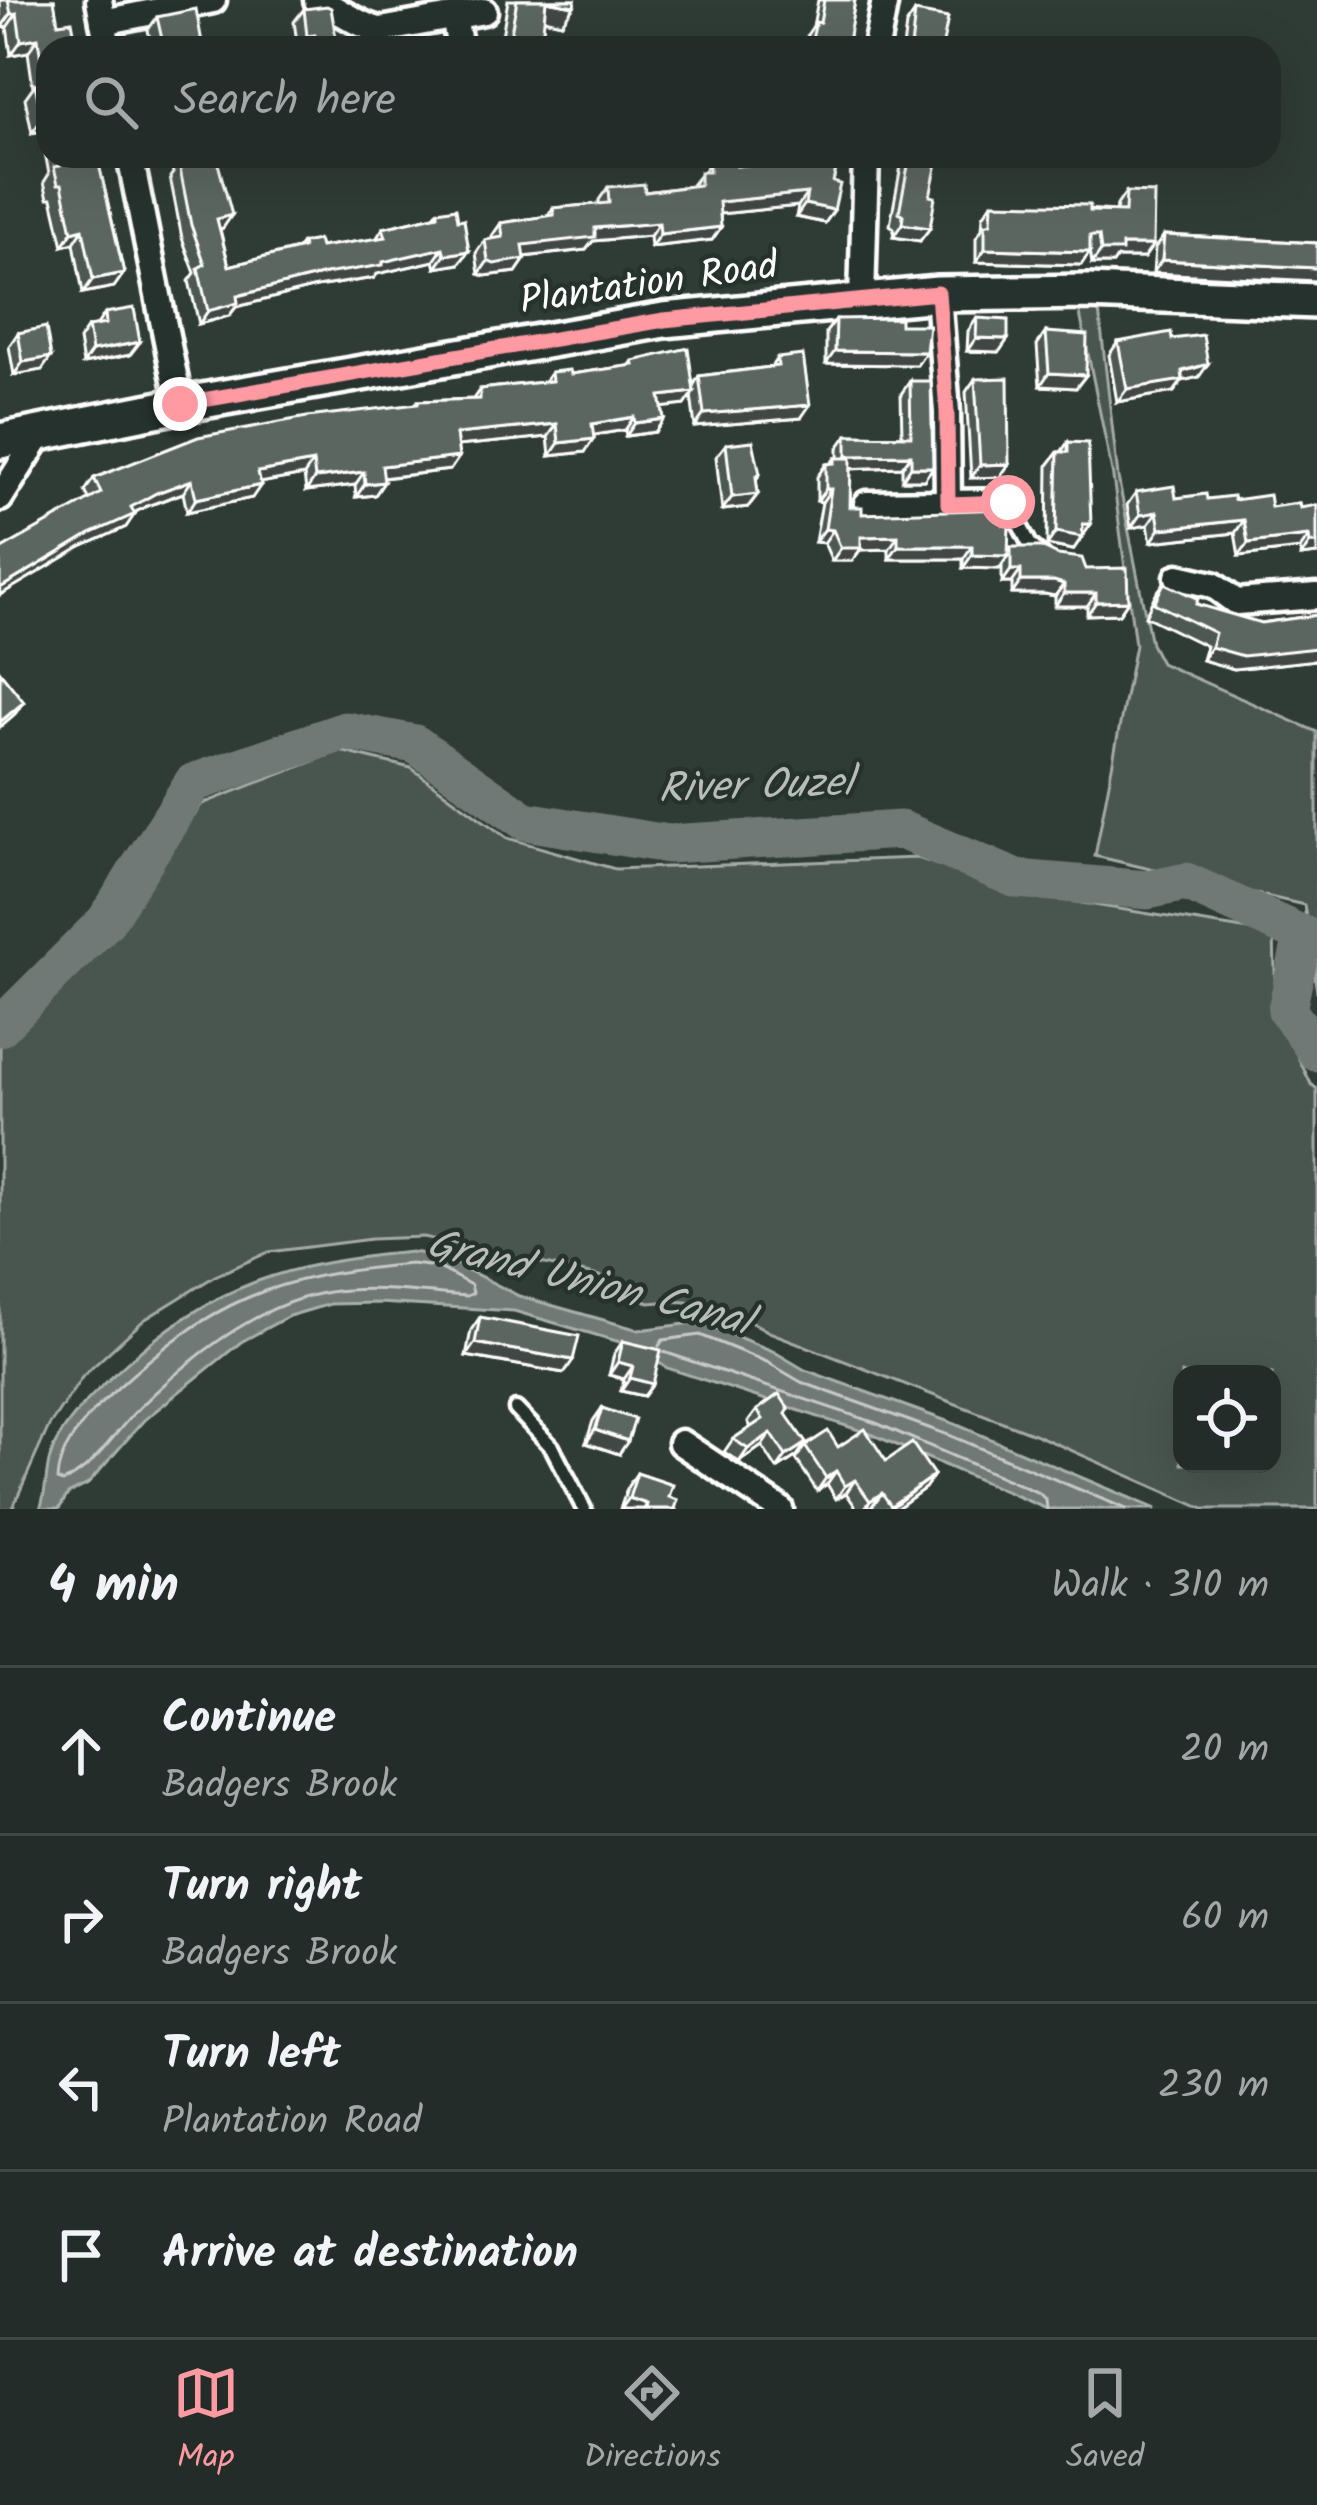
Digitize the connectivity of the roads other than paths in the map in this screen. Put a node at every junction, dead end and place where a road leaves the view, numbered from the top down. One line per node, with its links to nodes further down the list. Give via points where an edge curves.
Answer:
1 (213, 0): 6 (street)
2 (317, 0): 7 (street, via 347,12)
3 (885, 0): 10 (street)
4 (484, 11): 5 (street)
5 (454, 17): 8 (street); 9 (street)
6 (103, 24)
7 (366, 36)
8 (371, 36)
9 (458, 36)
10 (878, 36)
11 (132, 168): 16 (street)
12 (866, 168): 14 (street)
13 (938, 293): 14 (street, Plantation Road); 15 (street, Plantation Road); 22 (street)
14 (862, 300): 16 (street, Plantation Road, via 664,320)
15 (1317, 301)
16 (180, 404): 17 (street, Plantation Road)
17 (43, 430): 18 (street, Plantation Road); 19 (street)
18 (0, 441)
19 (0, 498)
20 (1016, 502): 22 (street); 23 (lane, via 1030,545 1048,560)
21 (867, 504): 22 (street)
22 (948, 504)
23 (1064, 560)
24 (1178, 577): 25 (street, via 1213,585 1236,602)
25 (1317, 596)
26 (517, 1409): 28 (lane, via 552,1447)
27 (681, 1442): 29 (street)
28 (584, 1509)
29 (780, 1509)

